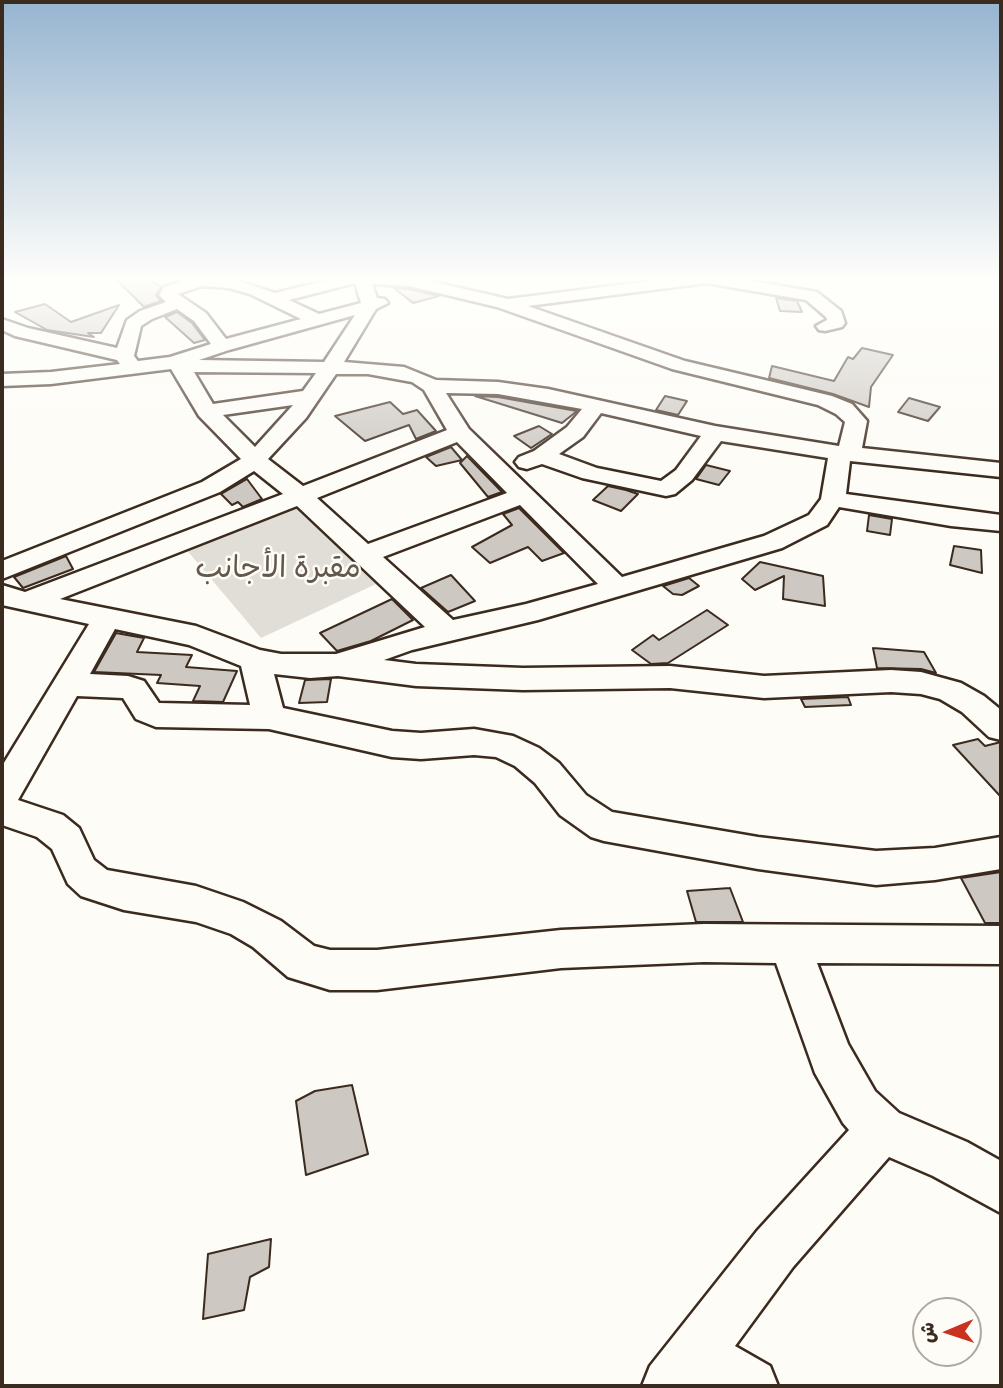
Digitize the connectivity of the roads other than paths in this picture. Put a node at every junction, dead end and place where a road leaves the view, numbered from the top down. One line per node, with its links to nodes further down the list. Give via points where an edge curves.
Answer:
1 (59, 343): 8 (street)
2 (131, 343): 8 (street)
3 (220, 343): 7 (street)
4 (233, 343): 7 (street)
5 (347, 343): 10 (street)
6 (615, 343): 18 (street, via 678,365 835,404 856,421)
7 (222, 346): 9 (street)
8 (129, 363): 9 (street); 11 (street)
9 (177, 364): 10 (street); 15 (street)
10 (333, 367): 12 (street, via 395,371); 13 (street)
11 (2, 380)
12 (432, 386): 14 (street, via 498,388); 16 (street)
13 (311, 396): 15 (street); 20 (street)
14 (596, 406): 17 (street); 19 (street, via 575,432)
15 (207, 411): 20 (street)
16 (460, 433): 22 (street); 23 (street)
17 (715, 433): 18 (street); 19 (street, via 684,475 666,489 590,474)
18 (845, 453): 21 (street); 25 (street)
19 (542, 456): 22 (street)
20 (255, 460): 23 (street); 29 (street)
21 (1001, 470)
22 (500, 472): 24 (street)
23 (300, 496): 27 (street); 29 (street)
24 (522, 496): 27 (street); 28 (street)
25 (833, 499): 26 (street); 28 (street, via 818,520 773,542)
26 (1001, 523)
27 (364, 555): 31 (street)
28 (616, 586): 31 (street)
29 (7, 592): 30 (street)
30 (107, 618): 32 (street, via 196,636); 34 (street)
31 (448, 632): 33 (street)
32 (255, 660): 33 (street, via 310,667); 35 (street)
33 (338, 665): 36 (street, via 416,675 657,677 764,687 921,683 950,691)
34 (69, 684): 35 (street, via 128,687 147,711 165,717); 37 (street)
35 (269, 717): 39 (street, via 392,744 474,742 501,746 527,757 573,805 604,826 876,868)
36 (1001, 728)
37 (2, 796)
38 (2, 810): 40 (street, via 50,826 66,839 81,872 95,884 196,904 243,919 303,963 330,970 377,970 561,949)
39 (1001, 853)
40 (789, 943): 41 (street); 42 (street, via 839,1075 859,1107)
41 (1001, 944)
42 (882, 1130): 43 (street, via 950,1159); 44 (street, via 775,1249)
43 (1001, 1188)
44 (682, 1370): 45 (street)
45 (750, 1386)

